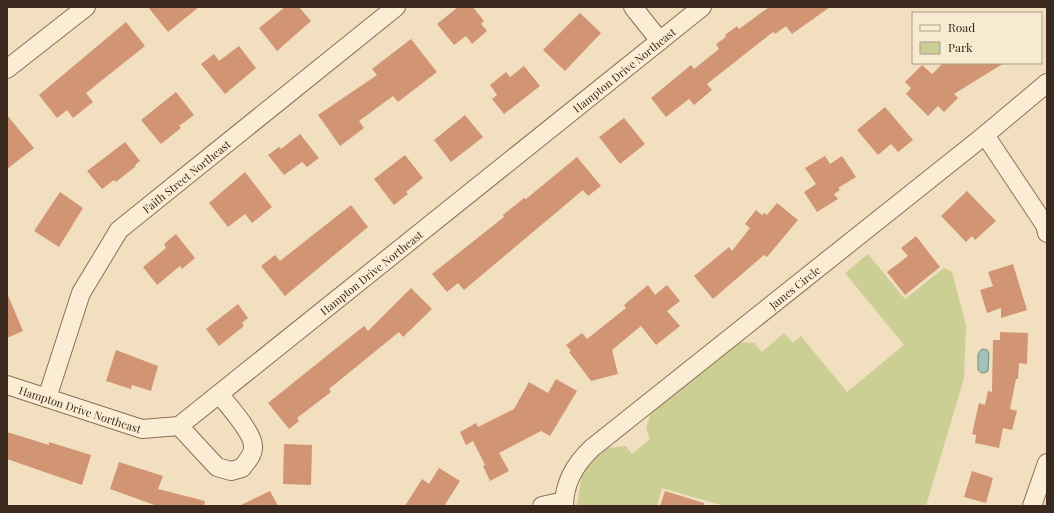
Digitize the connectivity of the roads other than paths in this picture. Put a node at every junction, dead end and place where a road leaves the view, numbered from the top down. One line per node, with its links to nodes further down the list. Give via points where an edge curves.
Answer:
1 (86, 7): 6 (street)
2 (396, 7): 12 (street, Faith Street Northeast, via 120,230 81,293)
3 (633, 7): 5 (street)
4 (702, 7): 5 (street, Hampton Drive Northeast)
5 (660, 41): 11 (street, Hampton Drive Northeast)
6 (7, 69)
7 (1047, 83): 8 (street, James Circle)
8 (985, 135): 9 (street, via 1045,225); 15 (street, James Circle, via 592,448 573,469 565,491)
9 (1047, 233)
10 (7, 385): 12 (street, Hampton Drive Northeast)
11 (219, 394): 13 (street, Hampton Drive Northeast); 13 (street, via 254,446 251,456 242,468 231,471 217,467)
12 (47, 398): 13 (street, Hampton Drive Northeast, via 142,429)
13 (179, 426)
14 (1047, 463): 17 (street)
15 (564, 503): 16 (street)
16 (542, 506)
17 (1032, 506)

